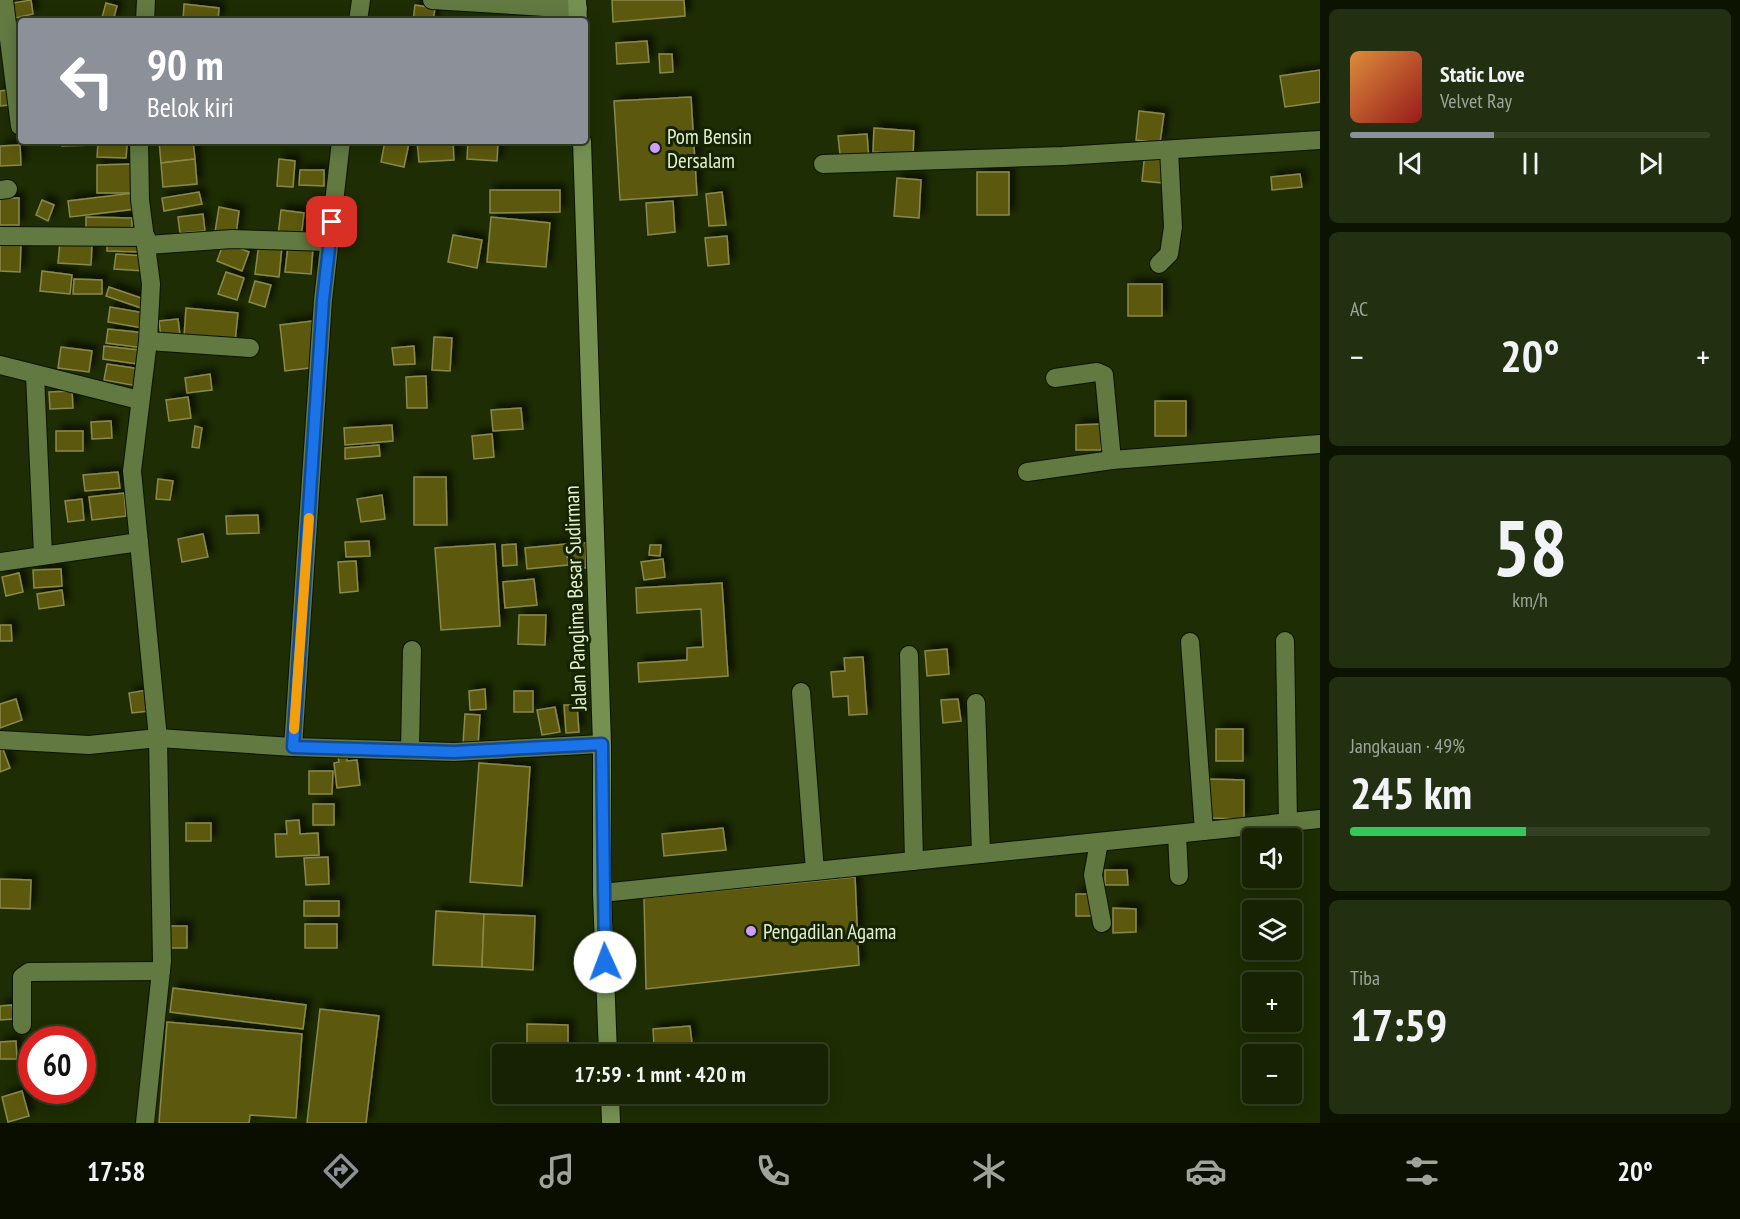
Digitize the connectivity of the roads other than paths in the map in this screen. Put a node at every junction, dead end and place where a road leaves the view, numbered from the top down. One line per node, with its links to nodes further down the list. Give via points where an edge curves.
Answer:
1 (4, 0): 8 (street)
2 (146, 0): 6 (street)
3 (361, 0): 7 (street)
4 (432, 0): 5 (street)
5 (578, 10)
6 (145, 18)
7 (358, 18)
8 (18, 110)
9 (1320, 140): 13 (street)
10 (139, 144): 16 (street, via 140,200)
11 (341, 144): 17 (street)
12 (582, 144): 39 (main road, Jalan Panglima Besar Sudirman)
13 (1169, 150): 14 (street); 18 (street, via 1173,227 1169,254)
14 (823, 164)
15 (0, 236): 16 (street)
16 (147, 241): 17 (street); 19 (street, via 151,284)
17 (330, 242): 40 (street)
18 (1159, 264)
19 (148, 341): 20 (street); 24 (street)
20 (250, 348)
21 (0, 366): 22 (street)
22 (34, 375): 24 (street); 29 (street)
23 (1055, 378): 26 (street, via 1097,372 1104,375)
24 (139, 400): 28 (street, via 132,471)
25 (1320, 444): 26 (street)
26 (1112, 460): 27 (street)
27 (1027, 472)
28 (139, 543): 29 (street); 37 (street)
29 (43, 555): 30 (street)
30 (0, 562)
31 (1285, 641): 43 (street)
32 (1190, 642): 44 (street)
33 (412, 650): 41 (street)
34 (909, 655): 48 (street)
35 (801, 692): 49 (street)
36 (976, 703): 47 (street)
37 (158, 738): 38 (street, via 89,745); 40 (street); 53 (street)
38 (0, 740)
39 (602, 744): 41 (street, via 454,752); 51 (main road, Jalan Panglima Besar Sudirman)
40 (293, 747): 41 (street)
41 (410, 750)
42 (1320, 819): 43 (street)
43 (1288, 822): 44 (street)
44 (1204, 831): 45 (street)
45 (1177, 834): 46 (street); 50 (street)
46 (1099, 842): 47 (street); 52 (street, via 1092,875)
47 (981, 854): 48 (street)
48 (914, 861): 49 (street)
49 (815, 871): 51 (street)
50 (1179, 876)
51 (602, 893): 55 (main road, Jalan Panglima Besar Sudirman)
52 (1102, 923)
53 (161, 971): 54 (street, via 29,972 22,977); 57 (street)
54 (22, 1025)
55 (608, 1044)
56 (610, 1104): 58 (main road)
57 (145, 1123)
58 (611, 1123)

